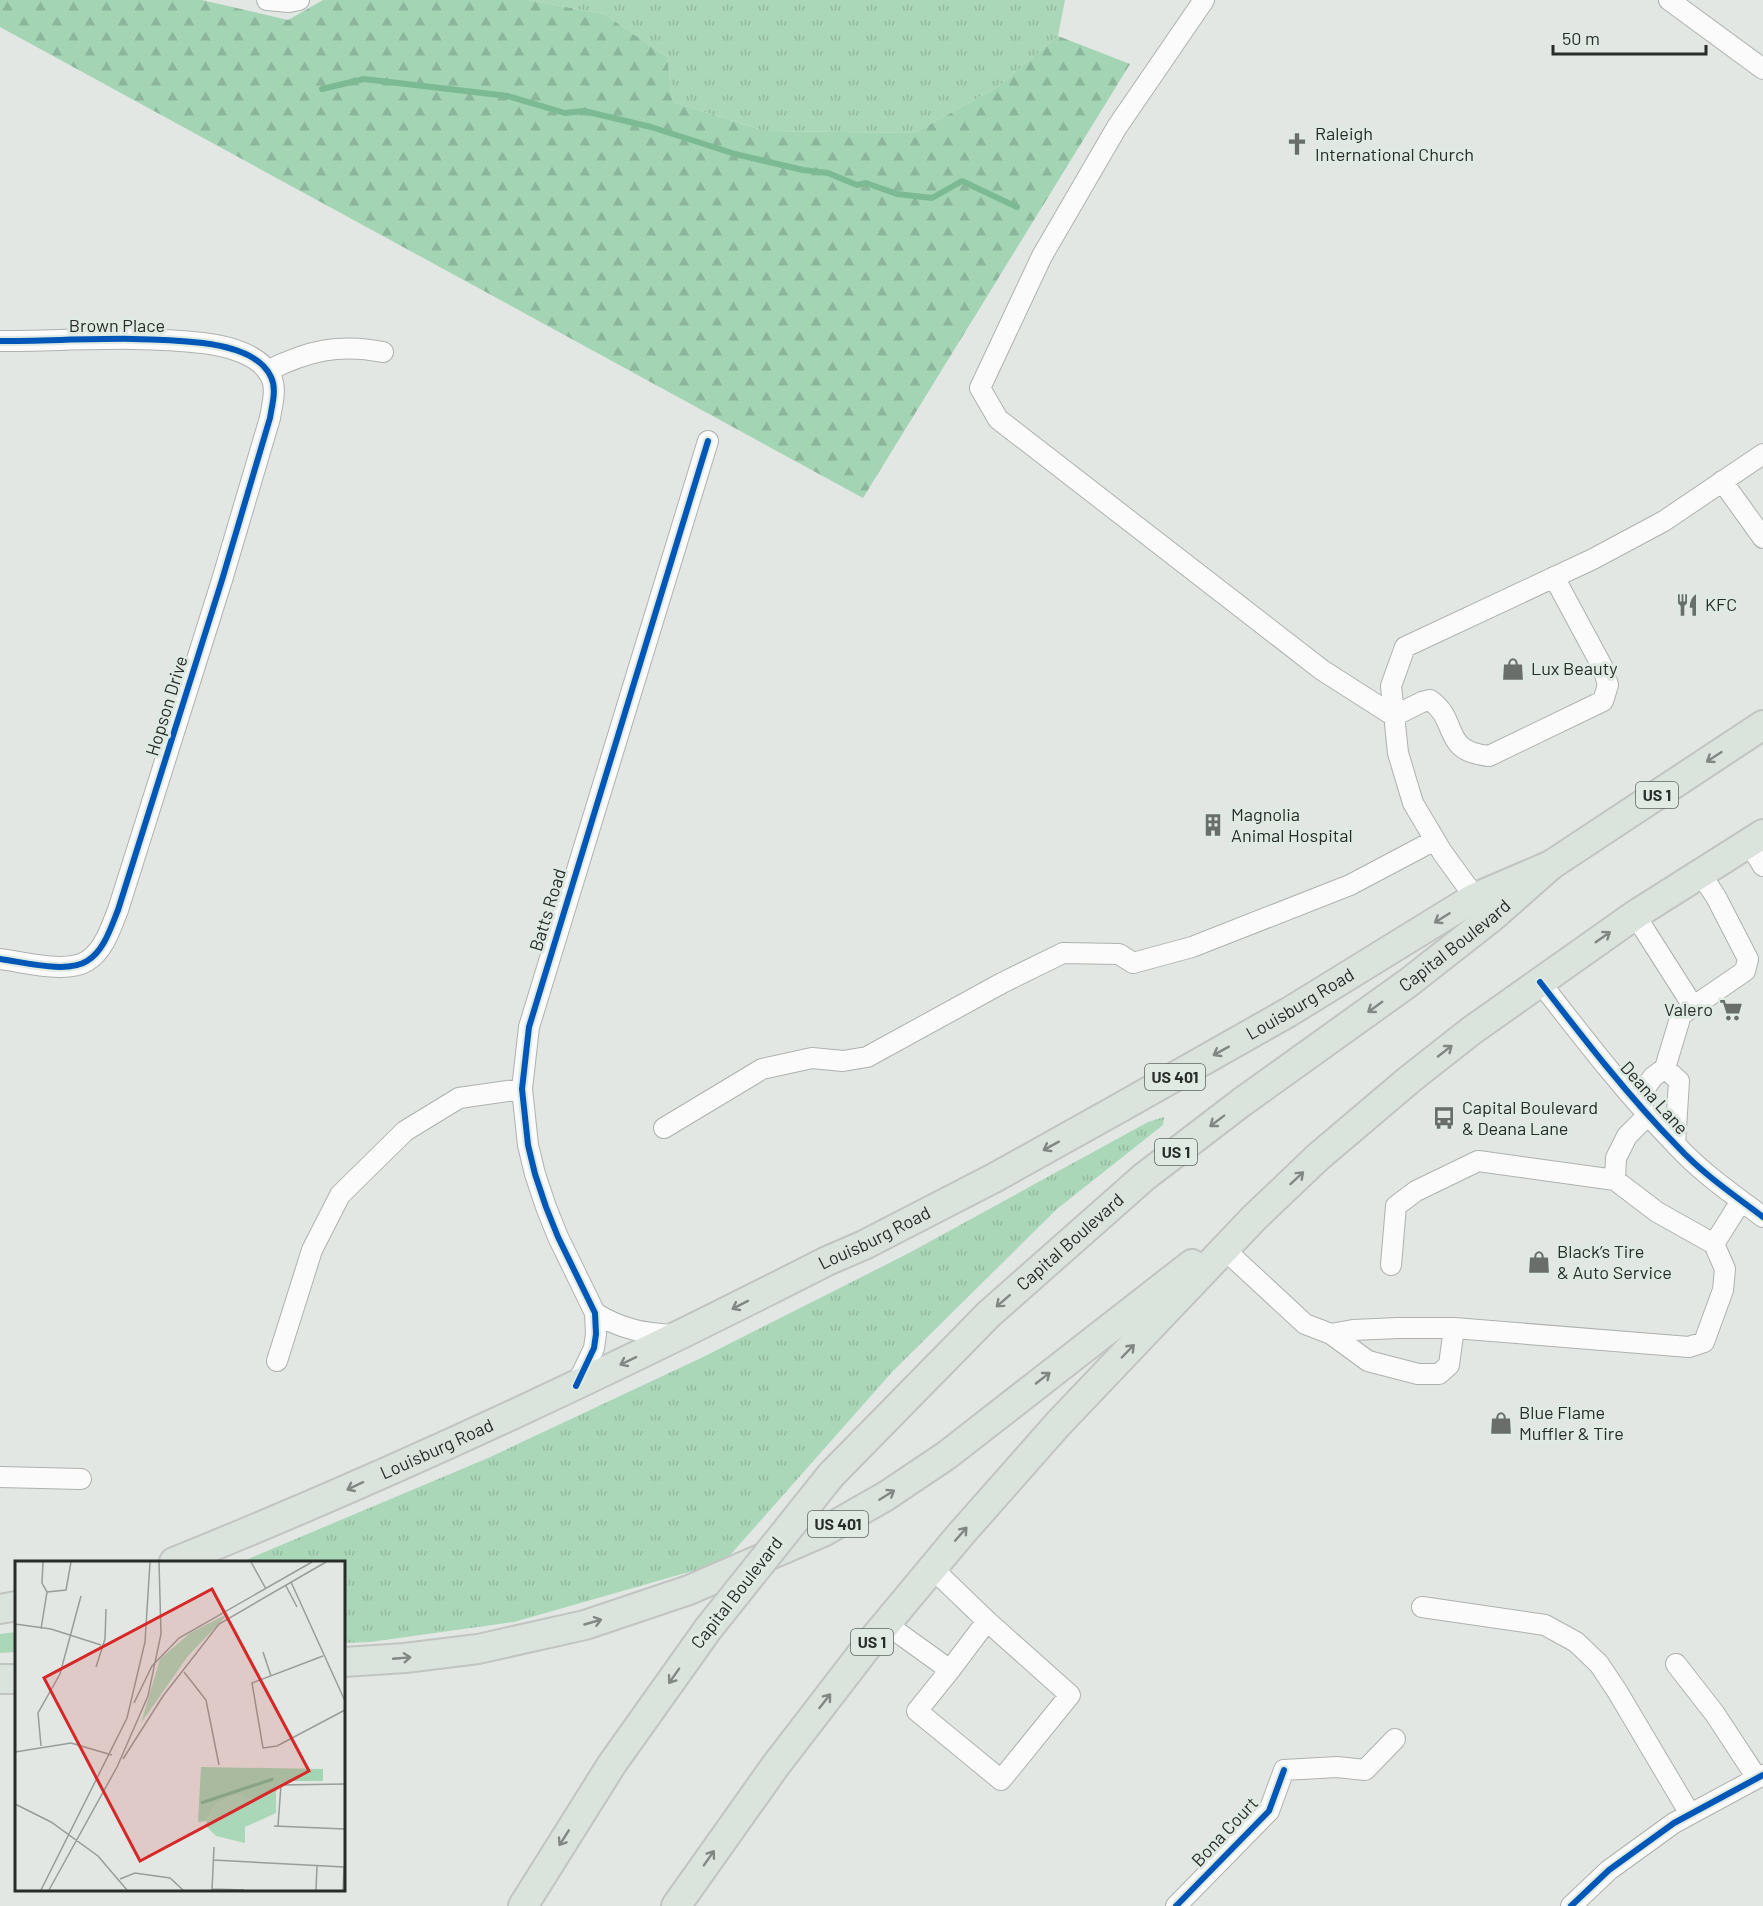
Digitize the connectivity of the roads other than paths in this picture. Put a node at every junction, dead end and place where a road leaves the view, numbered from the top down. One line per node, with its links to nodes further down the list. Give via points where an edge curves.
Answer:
1 (267, 0): 2 (street)
2 (299, 0)
3 (1203, 0): 14 (street, via 1117,127 1047,246 980,388 998,419 1322,670)
4 (1669, 0): 5 (street)
5 (1763, 69)
6 (0, 342): 8 (street, Brown Place, via 149,339 204,343 235,350)
7 (383, 352): 8 (street, via 360,347 327,349)
8 (266, 369): 21 (street, Hopson Drive, via 274,390 270,418 219,591 109,932 93,956 75,966)
9 (708, 441): 25 (street, Batts Road, via 529,1027)
10 (1763, 454): 11 (street)
11 (1722, 481): 12 (street); 13 (street, via 1664,521)
12 (1763, 538)
13 (1554, 577): 14 (street, via 1405,647 1391,686); 14 (street, via 1604,668 1608,685 1603,701 1489,756 1472,754 1456,743 1440,707 1430,700)
14 (1394, 717): 16 (street, via 1398,753 1413,803)
15 (1763, 725): 19 (highway, Capital Boulevard / US 1, one-way to 19)
16 (1435, 840): 19 (street); 27 (street, via 1350,885 1192,947 1132,963 1119,954 1063,953 867,1057 843,1061 812,1058 762,1069)
17 (1758, 848): 18 (highway, US 1)
18 (1701, 873): 20 (highway, US 1); 23 (street, via 1748,959 1744,971)
19 (1483, 908): 39 (highway, Louisburg Road / US 401, one-way to 39, via 994,1178); 59 (highway, Capital Boulevard / US 1, one-way to 59, bridge, via 1408,983 1144,1177 989,1314 831,1475 708,1629 612,1764)
20 (1635, 915): 22 (highway, US 1, one-way to 20); 23 (street)
21 (0, 959)
22 (1540, 982): 26 (street, Deana Lane); 32 (highway, US 1, one-way to 22, via 1410,1079)
23 (1693, 1006): 24 (street, via 1681,1015)
24 (1665, 1068): 26 (street, via 1653,1077); 28 (street, via 1679,1082)
25 (522, 1089): 36 (street, Batts Road, via 535,1174 558,1238); 40 (street, via 459,1098 405,1131 340,1195 312,1250)
26 (1642, 1108): 28 (street, Deana Lane); 29 (street, via 1616,1158)
27 (664, 1128)
28 (1675, 1144): 30 (street, Deana Lane)
29 (1615, 1180): 33 (street, via 1656,1212); 35 (street, via 1478,1161 1416,1191 1396,1206)
30 (1741, 1201): 31 (street, Deana Lane); 33 (street)
31 (1763, 1217)
32 (1254, 1218): 34 (highway, US 1); 51 (highway, US 401, one-way to 32, via 478,1649 585,1625 689,1590 823,1532 948,1455)
33 (1714, 1244): 37 (street, via 1725,1269 1723,1290 1704,1342 1689,1347)
34 (1224, 1249): 38 (street, via 1305,1324); 45 (highway, US 1, one-way to 34, via 1058,1424)
35 (1391, 1265)
36 (595, 1313): 39 (street, via 632,1331); 41 (street, Batts Road, via 594,1348)
37 (1454, 1328): 38 (street); 38 (street, via 1449,1365 1439,1374 1418,1374 1368,1361)
38 (1331, 1334)
39 (680, 1335): 41 (highway, Louisburg Road / US 401, one-way to 41)
40 (277, 1361)
41 (576, 1386): 44 (highway, Louisburg Road / US 401, one-way to 44, via 299,1512)
42 (0, 1477): 43 (street)
43 (81, 1479)
44 (179, 1561)
45 (932, 1569): 49 (street); 50 (highway, US 1)
46 (15, 1606): 48 (highway)
47 (1422, 1607): 58 (street, via 1545,1626 1576,1642 1599,1664 1617,1691)
48 (0, 1609)
49 (987, 1621): 53 (street); 53 (street, via 1070,1695 1000,1780 917,1711)
50 (886, 1624): 53 (street); 60 (highway, US 1, one-way to 50, via 776,1765)
51 (345, 1662)
52 (1676, 1664): 57 (street)
53 (950, 1670)
54 (15, 1678): 55 (highway)
55 (0, 1679)
56 (1395, 1739): 61 (street, Bona Court, via 1365,1770 1284,1770 1269,1811)
57 (1760, 1776): 58 (street)
58 (1690, 1814): 62 (street, via 1609,1870)
59 (523, 1906)
60 (675, 1906)
61 (1176, 1906)
62 (1571, 1906)

